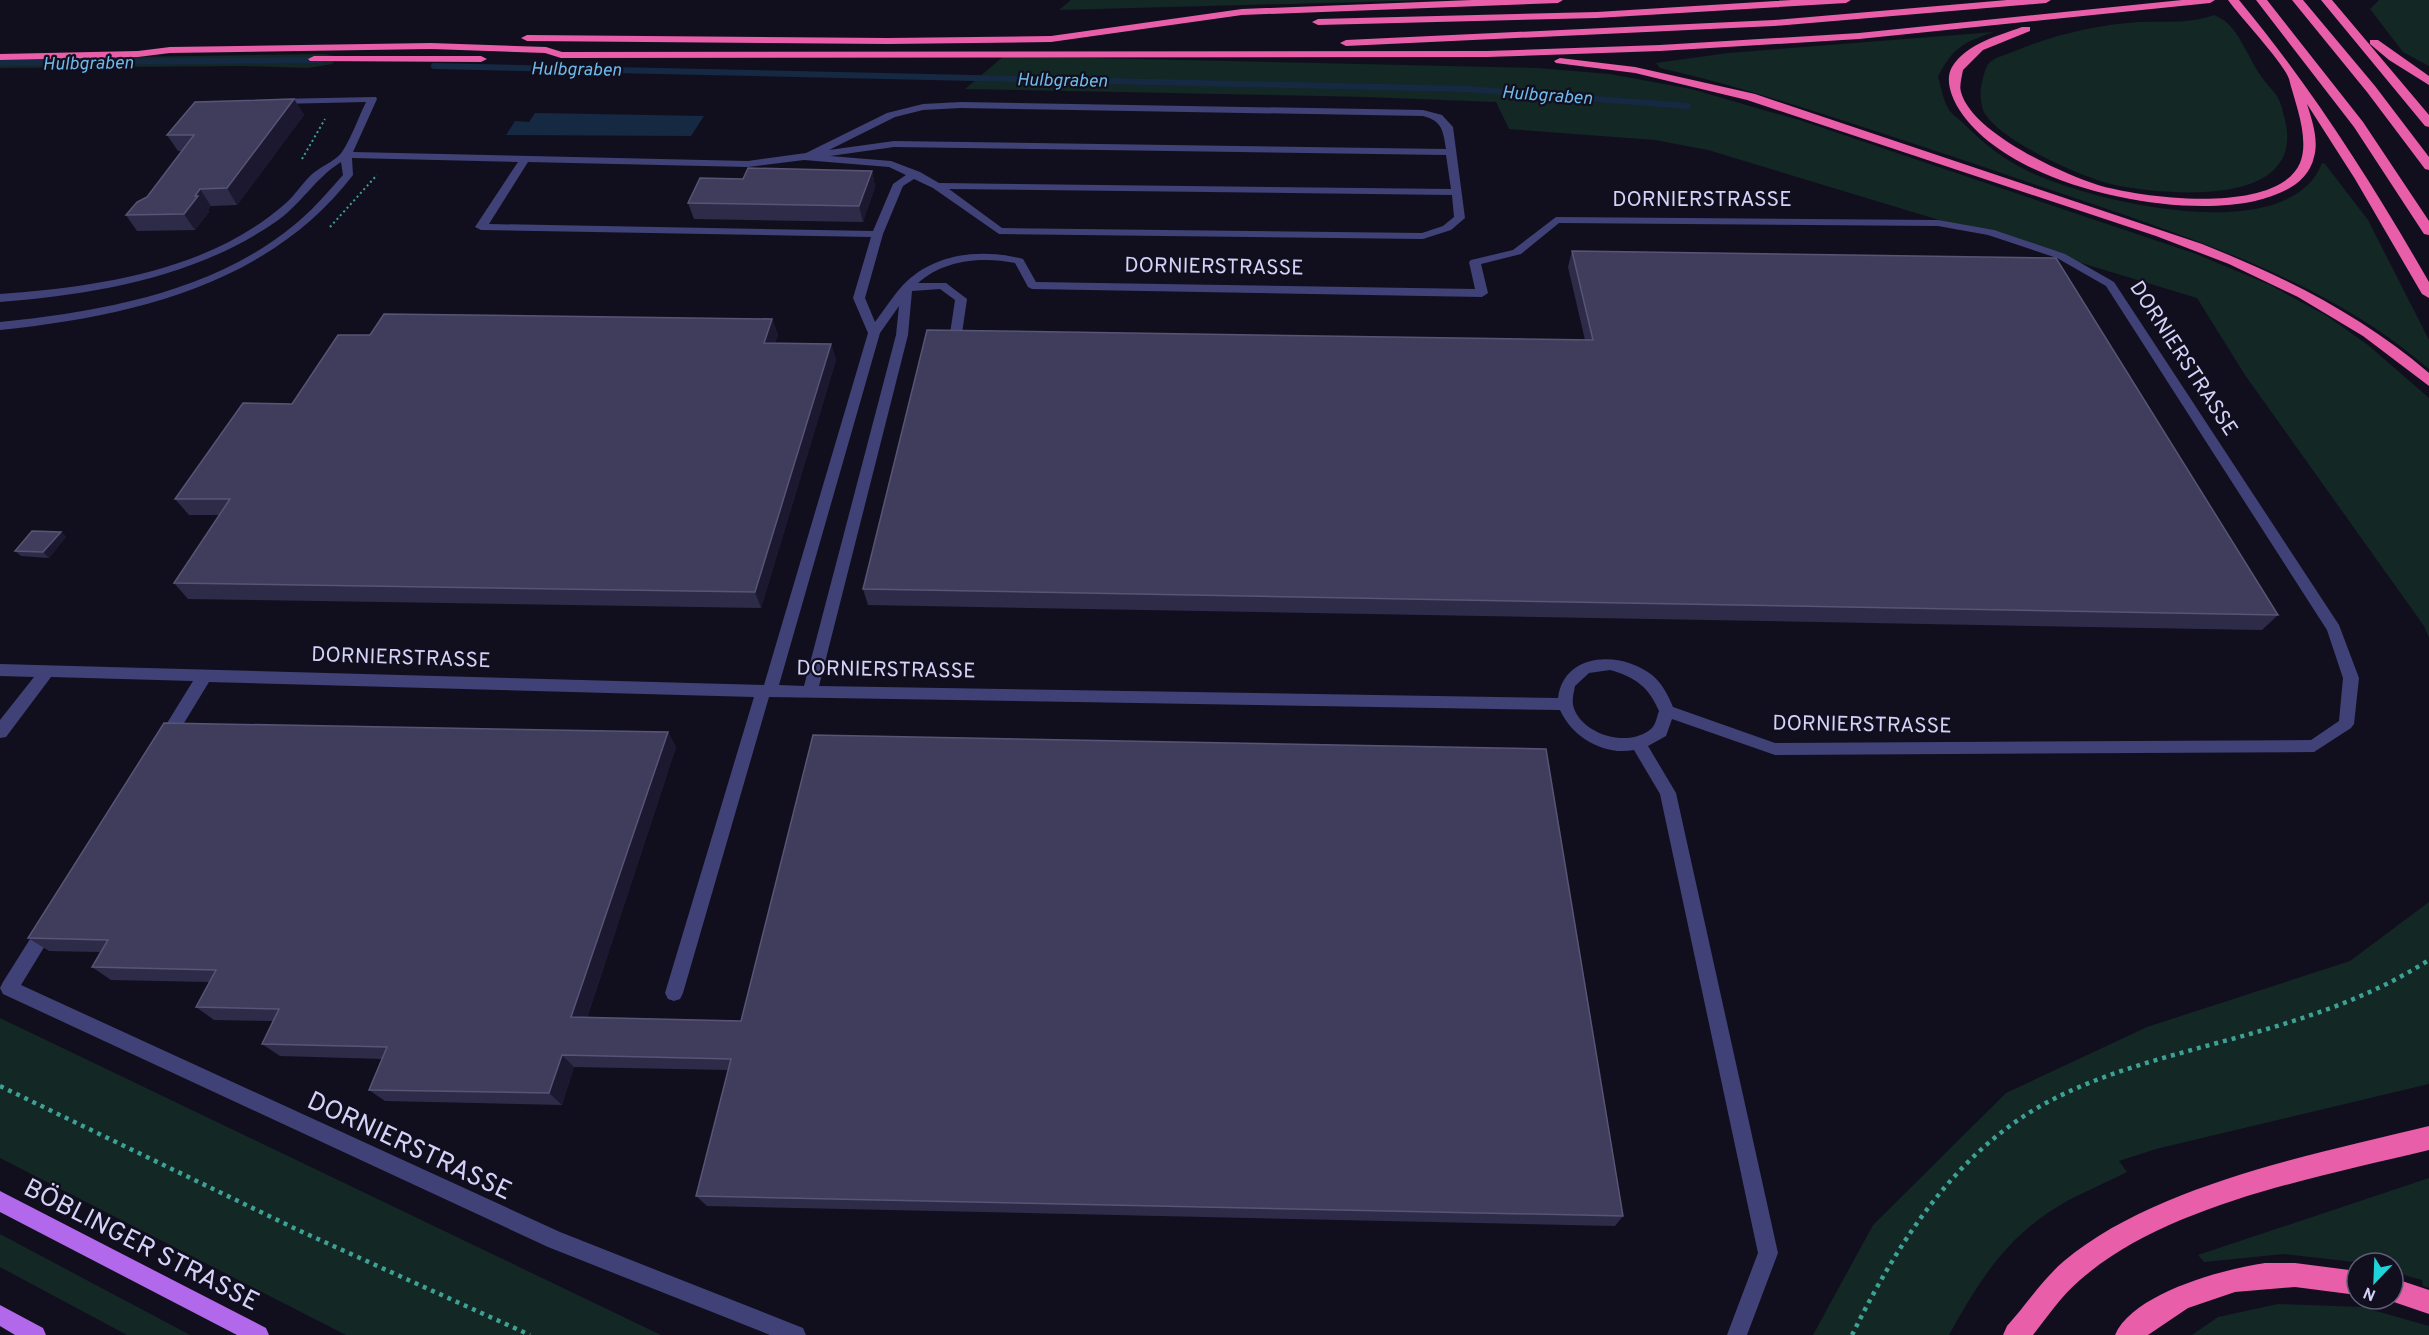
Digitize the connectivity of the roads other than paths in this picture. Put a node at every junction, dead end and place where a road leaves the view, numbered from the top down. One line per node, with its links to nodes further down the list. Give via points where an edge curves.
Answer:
1 (1558, 0): 8 (highway)
2 (1846, 0): 11 (highway, via 1586,15)
3 (2046, 0): 18 (highway, via 1693,28)
4 (2210, 0): 10 (highway)
5 (2233, 0): 20 (highway)
6 (2261, 0): 32 (highway, via 2359,125)
7 (2297, 0): 28 (highway)
8 (1540, 1): 11 (highway, via 1242,12)
9 (2330, 4): 21 (highway, via 2393,58); 23 (highway)
10 (2055, 18): 16 (highway, via 1783,41); 20 (highway, via 1975,49 1956,72 1955,90 1971,121 2009,151 2092,187 2141,198 2220,203 2250,198 2288,184 2306,163 2309,147)
11 (1153, 25): 13 (highway, via 1051,39)
12 (358, 42): 13 (highway); 14 (highway); 15 (highway)
13 (430, 42): 17 (highway, via 546,50)
14 (0, 45)
15 (138, 54): 17 (highway, via 163,58 542,60); 19 (highway)
16 (1487, 54): 18 (highway); 40 (highway, via 1635,70 1716,88 1822,119 2161,233 2228,258 2314,298 2377,338)
17 (561, 55): 18 (highway)
18 (990, 56)
19 (0, 57)
20 (2294, 80): 35 (highway, via 2360,175)
21 (2429, 81)
22 (262, 101): 25 (street, via 372,99)
23 (2429, 123)
24 (1451, 152): 26 (street, via 894,144); 26 (street, via 1448,127 1438,117 1422,113 961,105 923,107 891,115); 31 (street)
25 (346, 156): 27 (street); 36 (street, via 319,173 291,205 264,225 189,264 101,285); 37 (street, via 348,175 329,200 310,219 244,263 174,292 108,310)
26 (806, 157): 27 (street, via 748,164); 29 (street, via 891,164)
27 (524, 160): 33 (street, via 482,227)
28 (2429, 166)
29 (916, 174): 30 (street); 33 (street, via 898,184)
30 (937, 186): 31 (street); 31 (street, via 999,231 1358,237 1423,236 1447,228 1460,218)
31 (1458, 192)
32 (2429, 231)
33 (877, 234): 38 (street, via 859,298)
34 (906, 288): 38 (street); 39 (street, via 942,285 961,299); 44 (street, via 902,335); 47 (street, DORNIERSTRASSE, via 943,264 983,255 1018,261 1032,285 1482,293 1475,262 1517,252 1556,220 1938,223 1990,231 2061,256 2110,284 2334,629 2351,678 2346,724 2314,746 1775,749)
35 (2429, 294)
36 (0, 298)
37 (0, 326)
38 (874, 333): 45 (street)
39 (954, 347)
40 (2429, 381)
41 (0, 670): 42 (street, DORNIERSTRASSE)
42 (47, 671): 43 (street, DORNIERSTRASSE); 48 (street)
43 (206, 674): 45 (street, DORNIERSTRASSE); 50 (street)
44 (810, 690): 45 (street, DORNIERSTRASSE); 46 (street, DORNIERSTRASSE)
45 (767, 691): 53 (street)
46 (1565, 704): 47 (street, via 1568,683 1585,668 1611,664 1638,672 1659,689); 49 (street, via 1575,722 1593,736 1615,744)
47 (1667, 711): 49 (street, via 1660,732)
48 (0, 732)
49 (1638, 743): 64 (street, via 1668,793 1768,1253)
50 (155, 755)
51 (60, 907): 52 (street, DORNIERSTRASSE)
52 (5, 986): 63 (street, DORNIERSTRASSE, via 555,1240)
53 (674, 993)
54 (2429, 1138): 60 (highway, via 2207,1200 2145,1227 2078,1266 2049,1295)
55 (0, 1201): 62 (main road, BÖBLINGER STRASSE)
56 (2345, 1280): 65 (highway, via 2304,1275 2233,1279 2200,1288 2171,1302)
57 (2405, 1294): 58 (highway)
58 (2429, 1302)
59 (0, 1315): 61 (main road)
60 (2022, 1331)
61 (36, 1335)
62 (259, 1335)
63 (796, 1335)
64 (1737, 1335)
65 (2128, 1335)

